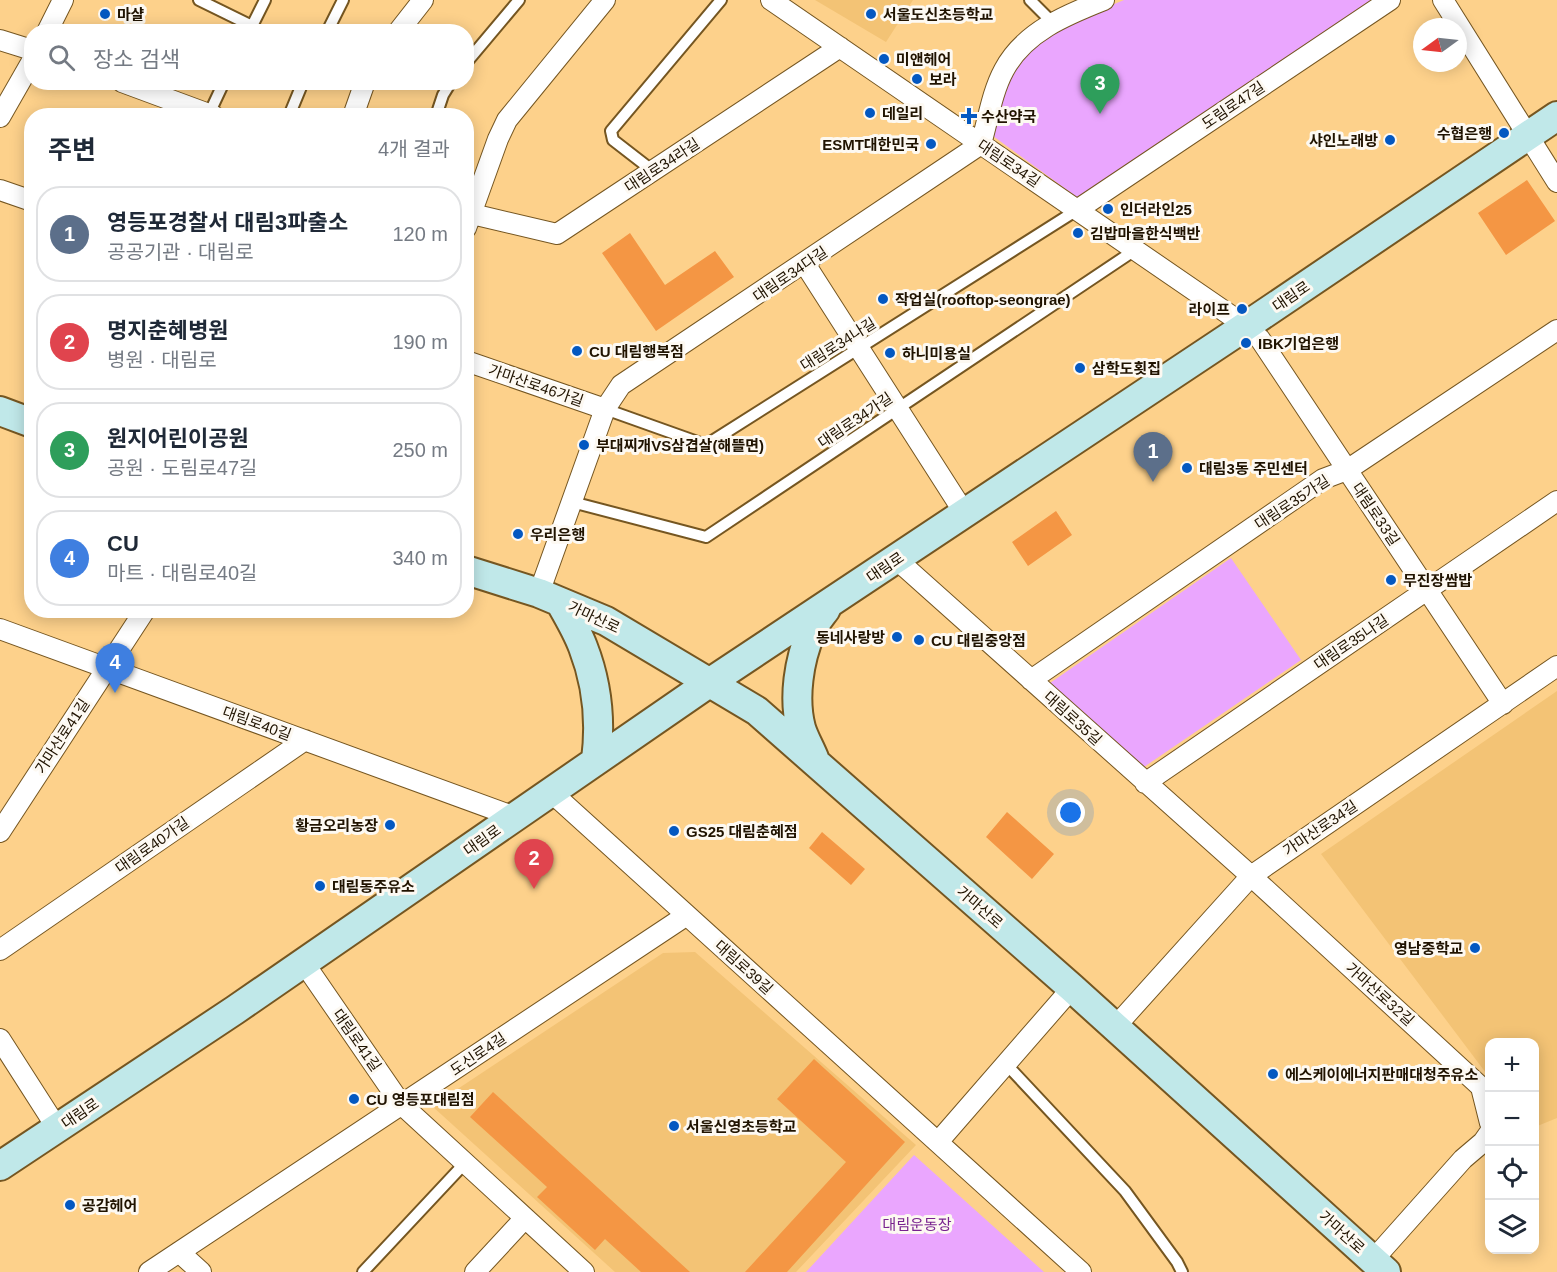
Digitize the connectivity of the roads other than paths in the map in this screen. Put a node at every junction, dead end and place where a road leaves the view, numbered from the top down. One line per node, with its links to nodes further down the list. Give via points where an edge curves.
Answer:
1 (63, 0): 15 (street)
2 (199, 0): 16 (lane)
3 (265, 0): 17 (lane)
4 (343, 0): 18 (lane)
5 (423, 0): 19 (street)
6 (519, 0): 23 (lane)
7 (605, 0): 43 (street, 대림로34라길, via 507,120)
8 (721, 0): 39 (lane, via 611,132 613,140)
9 (771, 0): 21 (street, 대림로34길)
10 (1030, 0): 14 (lane)
11 (1104, 0): 14 (street)
12 (1390, 0): 44 (street, 도림로47길)
13 (1443, 0): 37 (street)
14 (1053, 23): 38 (street, via 1024,45 1004,70)
15 (51, 24)
16 (242, 24)
17 (253, 24)
18 (331, 24)
19 (404, 24)
20 (0, 40): 22 (street)
21 (840, 47): 38 (street, 대림로34길); 39 (street, 대림로34라길)
22 (24, 48)
23 (474, 53)
24 (24, 75): 36 (street)
25 (144, 90): 30 (street)
26 (221, 90): 31 (lane)
27 (300, 90): 32 (lane)
28 (362, 90): 33 (street)
29 (446, 90): 34 (lane)
30 (192, 108)
31 (214, 108)
32 (292, 108)
33 (356, 108)
34 (439, 108)
35 (1557, 116): 37 (street, 대림로)
36 (0, 117)
37 (1527, 137): 40 (street); 48 (street, 대림로)
38 (981, 144): 44 (street, 대림로34길); 47 (street, 대림로34다길)
39 (652, 171): 45 (street, 대림로34라길, via 557,234)
40 (1557, 182)
41 (0, 190): 42 (street)
42 (24, 198)
43 (474, 207)
44 (1077, 210): 46 (street, 대림로34길); 50 (lane, 대림로34나길)
45 (474, 222)
46 (1135, 250): 48 (street, 대림로34길); 52 (lane, 대림로34가길)
47 (805, 264): 50 (street); 53 (street, 대림로34다길, via 621,385)
48 (1246, 326): 56 (street, 대림로33길, via 1260,339); 59 (street, 대림로)
49 (1557, 330): 56 (street, 대림로35가길)
50 (859, 348): 52 (street); 53 (lane, 대림로34나길, via 706,446)
51 (474, 364): 53 (street, 가마산로46가길)
52 (898, 409): 58 (lane, 대림로34가길, via 706,537); 59 (street)
53 (605, 410): 58 (street)
54 (0, 411): 55 (street)
55 (24, 420)
56 (1347, 470): 62 (street, 대림로33길); 69 (street, 대림로35가길, via 1323,479)
57 (1557, 501): 62 (street, 대림로35나길)
58 (572, 502): 63 (street)
59 (965, 514): 60 (street, 대림로)
60 (896, 560): 64 (street, 대림로); 69 (street, 대림로35길)
61 (474, 573): 63 (street, 가마산로)
62 (1427, 590): 71 (street, 대림로33길); 75 (street, 대림로35나길)
63 (550, 597): 70 (street, 가마산로, via 606,621); 73 (street, via 583,645 594,679 599,738)
64 (829, 604): 70 (street, 대림로); 74 (street, via 811,630 800,678 798,706 802,729)
65 (139, 618): 68 (street, 가마산로41길)
66 (0, 629): 68 (street, 대림로40길)
67 (1557, 666): 71 (street, 가마산로34길)
68 (106, 668): 72 (street, 대림로40길); 78 (street, 가마산로41길)
69 (1031, 680): 75 (street, 대림로35길)
70 (709, 683): 73 (street, 대림로); 74 (street, 가마산로, via 758,711)
71 (1503, 704): 79 (street, 가마산로34길)
72 (305, 740): 77 (street, 대림로40길); 81 (street, 대림로40가길)
73 (596, 760): 76 (street, 대림로)
74 (816, 762): 83 (street, 가마산로)
75 (1145, 783): 79 (street, 대림로35길)
76 (551, 792): 77 (street, 대림로); 80 (street, 대림로39길)
77 (515, 817): 82 (street, 대림로)
78 (0, 832)
79 (1251, 876): 84 (street, 가마산로34길); 87 (street, 가마산로32길, via 1481,1087)
80 (687, 915): 88 (street, 도신로4길); 91 (street, 대림로39길)
81 (0, 950)
82 (304, 963): 88 (street, 대림로41길); 89 (street, 대림로)
83 (1072, 988): 84 (street, 가마산로); 86 (street)
84 (1115, 1027): 96 (street, 가마산로)
85 (0, 1039): 89 (street)
86 (1006, 1064): 91 (street); 103 (lane, via 1125,1191)
87 (1485, 1103)
88 (401, 1104): 92 (street, 대림로41길); 95 (street, 도신로4길)
89 (57, 1128): 93 (street, 대림로)
90 (1485, 1139): 96 (street, via 1463,1159)
91 (938, 1142): 102 (street, 대림로39길)
92 (465, 1163): 94 (street, 대림로41길); 100 (lane)
93 (0, 1166)
94 (525, 1218): 97 (street, 대림로41길); 101 (street)
95 (178, 1252): 98 (street, 도신로4길); 99 (street)
96 (1379, 1266)
97 (582, 1271)
98 (149, 1272)
99 (201, 1272)
100 (363, 1272)
101 (475, 1272)
102 (1081, 1272)
103 (1182, 1272)

